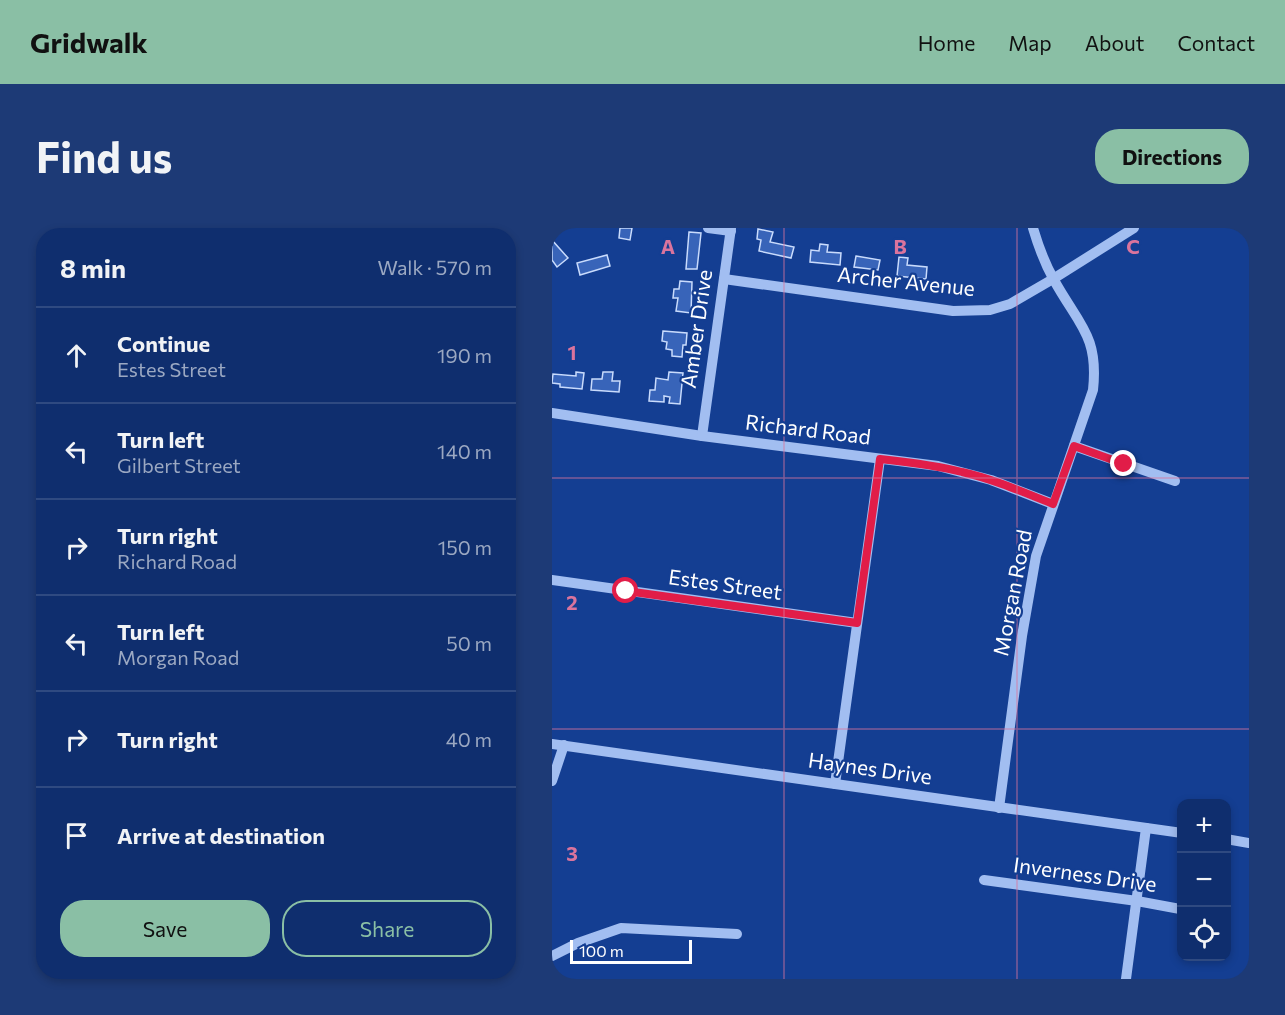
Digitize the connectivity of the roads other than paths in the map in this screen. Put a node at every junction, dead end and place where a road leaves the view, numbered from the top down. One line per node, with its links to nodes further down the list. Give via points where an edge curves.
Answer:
1 (708, 228): 4 (street)
2 (1033, 228): 6 (street, Morgan Road)
3 (1134, 228): 6 (street, Archer Avenue)
4 (731, 229): 5 (street, Amber Drive)
5 (724, 279): 6 (street, Archer Avenue, via 974,311 1010,304); 8 (street, Amber Drive)
6 (1053, 279): 9 (street, Morgan Road, via 1088,334 1094,352 1094,390)
7 (552, 413): 8 (street, Richard Road)
8 (702, 436): 10 (street, Richard Road)
9 (1074, 446): 11 (street); 12 (street, Morgan Road)
10 (880, 459): 12 (street, Richard Road, via 963,472); 14 (street)
11 (1175, 481)
12 (1053, 504): 19 (street, Morgan Road, via 1036,556)
13 (552, 580): 14 (street, Estes Street)
14 (857, 623): 18 (street)
15 (552, 744): 16 (street, Haynes Drive)
16 (564, 746): 17 (street); 18 (street, Haynes Drive)
17 (552, 781)
18 (835, 784): 19 (street, Haynes Drive)
19 (999, 808): 20 (street, Haynes Drive)
20 (1146, 828): 21 (street, Haynes Drive); 25 (street)
21 (1177, 832)
22 (1231, 840): 23 (street)
23 (1249, 843)
24 (984, 880): 25 (street, Inverness Drive)
25 (1137, 901): 26 (street, Inverness Drive); 29 (street)
26 (1177, 908)
27 (737, 934): 28 (street, via 621,928)
28 (552, 956)
29 (1126, 979)

